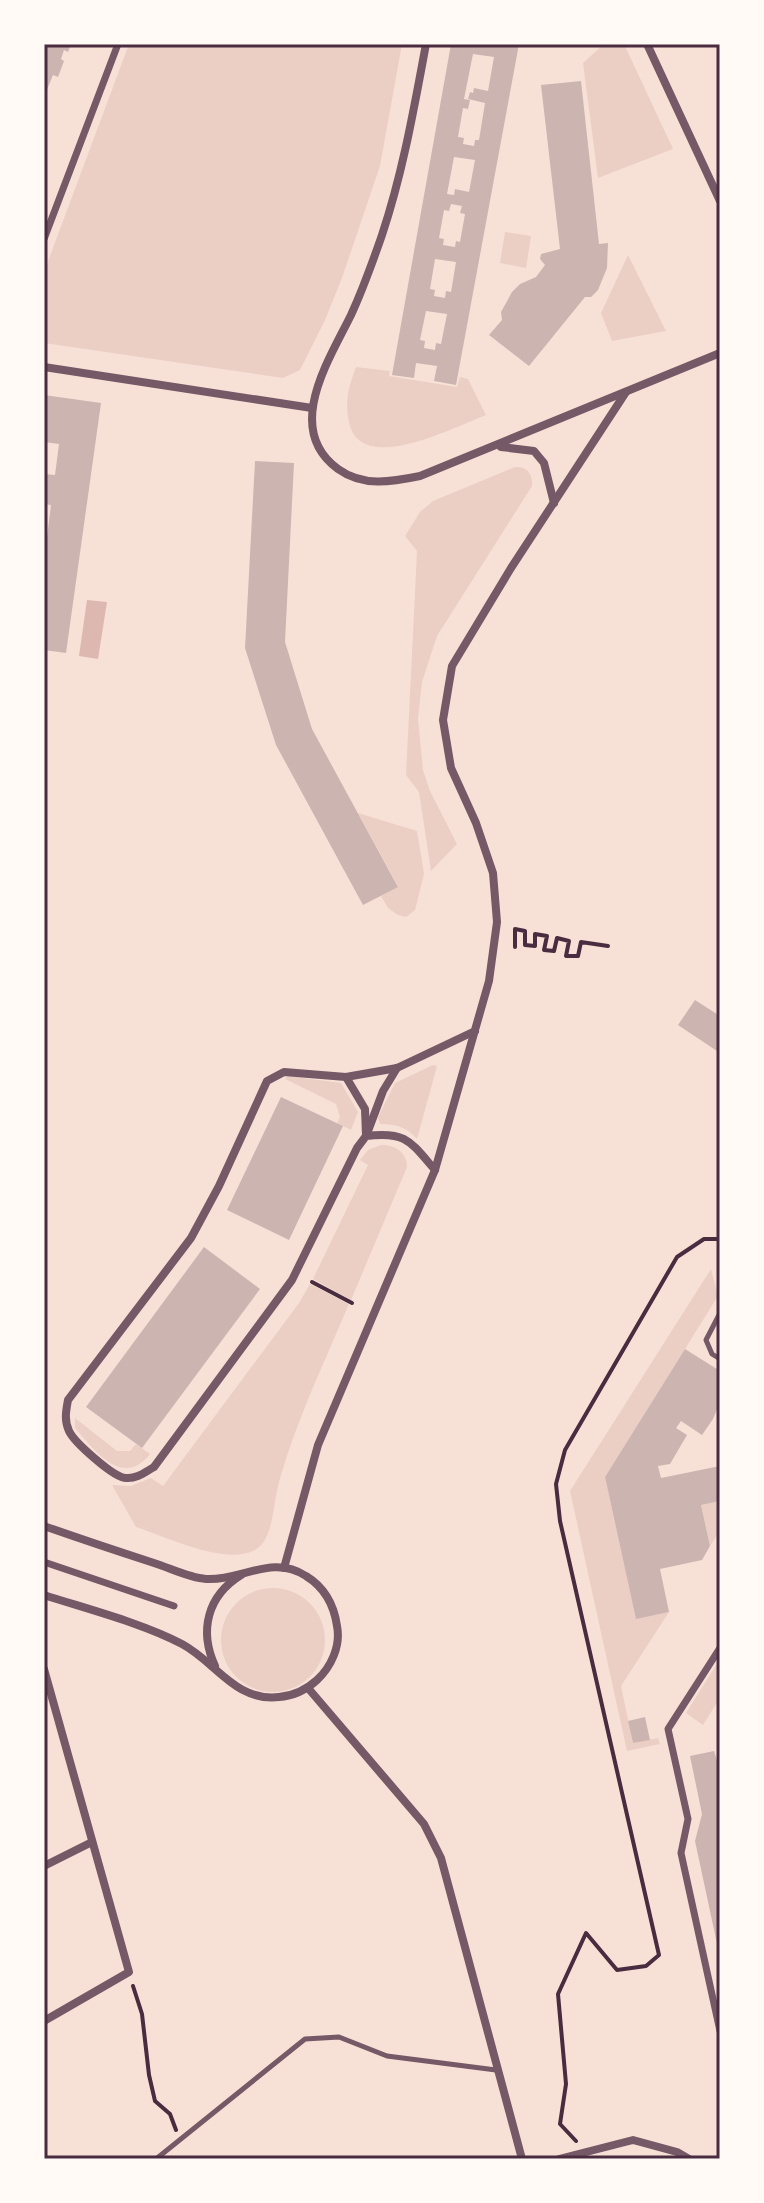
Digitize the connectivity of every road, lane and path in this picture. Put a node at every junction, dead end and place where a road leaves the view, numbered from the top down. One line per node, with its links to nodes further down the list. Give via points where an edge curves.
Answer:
1 (118, 44): 5 (street)
2 (426, 44): 9 (street, via 404,159 382,235)
3 (647, 44): 4 (street)
4 (720, 201)
5 (44, 239)
6 (720, 353): 8 (street)
7 (44, 367): 9 (street)
8 (626, 392): 10 (street); 11 (street)
9 (312, 408): 10 (street, via 312,427 322,453 351,478 391,483)
10 (494, 447): 11 (street, via 534,451 544,463)
11 (554, 504): 14 (street, via 452,666 443,720 451,768 493,873 497,922)
12 (608, 946): 13 (path, via 581,942 578,956 566,956 569,941 557,938 554,951 544,950 547,936 535,934 535,946 525,945 525,931 515,929)
13 (515, 947)
14 (475, 1031): 15 (street); 18 (street)
15 (397, 1068): 16 (street); 17 (street)
16 (346, 1077): 17 (street, via 365,1109); 17 (street, via 284,1072 267,1081 191,1238 68,1400 65,1418 70,1433 113,1474 124,1479 154,1467 292,1280)
17 (366, 1136): 18 (street, via 392,1133 411,1143)
18 (435, 1170): 26 (street, via 318,1445)
19 (720, 1239): 41 (path, via 704,1239 677,1257 565,1450 556,1484 659,1955 646,1966 617,1970 586,1933 558,1994 566,2084 560,2124)
20 (312, 1282): 21 (path)
21 (352, 1303)
22 (720, 1313): 23 (lane, via 706,1340)
23 (720, 1359)
24 (44, 1526): 27 (street, via 206,1579)
25 (44, 1562): 29 (street)
26 (284, 1568): 27 (street); 33 (street, via 305,1575 334,1608 335,1652)
27 (245, 1572): 31 (street, via 229,1582 208,1613 208,1650)
28 (44, 1595): 31 (street, via 182,1644)
29 (174, 1606)
30 (720, 1648): 38 (street, via 668,1729 688,1819 681,1853)
31 (216, 1668): 33 (street, via 247,1694 268,1699)
32 (44, 1669): 34 (street)
33 (308, 1688): 39 (street, via 424,1824 441,1858)
34 (92, 1842): 35 (street); 36 (street)
35 (44, 1866)
36 (129, 1972): 37 (street); 40 (path, via 142,2014 155,2101 170,2114)
37 (44, 2021)
38 (720, 2031)
39 (496, 2070): 40 (lane, via 387,2056 339,2037 305,2039); 43 (street)
40 (181, 2142): 42 (lane)
41 (585, 2152): 44 (street); 45 (street, via 633,2140)
42 (156, 2159)
43 (522, 2159)
44 (559, 2159)
45 (689, 2159)

